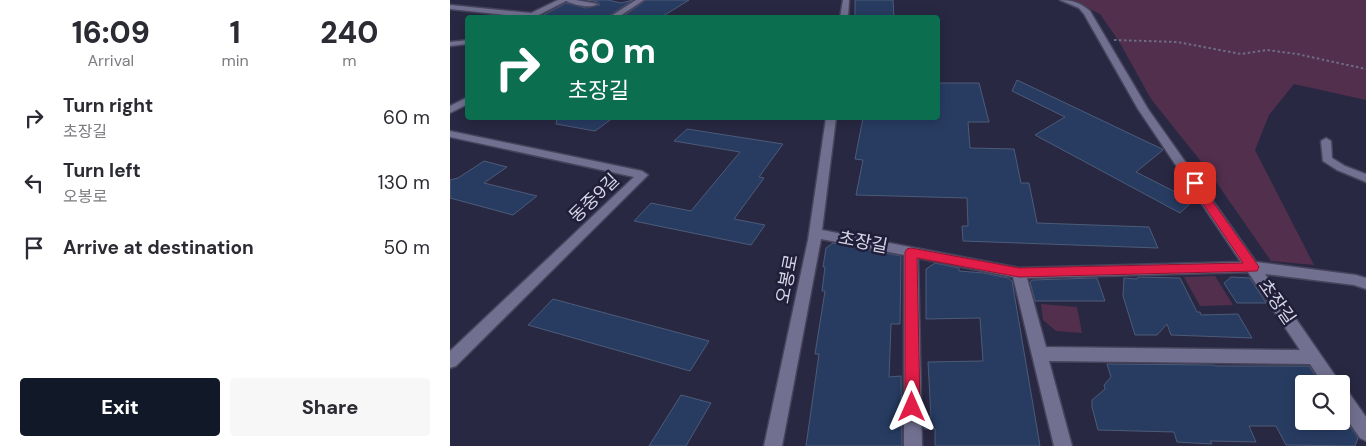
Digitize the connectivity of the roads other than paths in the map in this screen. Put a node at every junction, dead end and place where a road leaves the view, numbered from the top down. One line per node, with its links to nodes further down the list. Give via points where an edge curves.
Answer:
1 (563, 0): 9 (street)
2 (569, 0): 6 (street)
3 (641, 0): 10 (street)
4 (846, 0): 11 (street)
5 (1063, 0): 22 (street, via 1087,13 1143,109)
6 (595, 4)
7 (450, 7): 8 (street)
8 (519, 15)
9 (530, 15)
10 (616, 15)
11 (844, 15)
12 (465, 42): 13 (street)
13 (450, 44)
14 (465, 102): 15 (street)
15 (450, 110)
16 (831, 120): 20 (street, 오봉로)
17 (450, 134): 27 (street, 동중9길, via 642,176)
18 (1326, 141): 19 (street, via 1327,158 1341,168)
19 (1366, 178)
20 (815, 233): 21 (street, 초장길); 31 (street, 오봉로)
21 (911, 252): 23 (street, 초장길); 32 (street, 초장길)
22 (1253, 267): 23 (street, 초장길); 24 (street); 26 (street, 초장길)
23 (1019, 273): 25 (street)
24 (1366, 284)
25 (1040, 354): 26 (street); 33 (street)
26 (1314, 357): 28 (street, 초장길)
27 (450, 361)
28 (1327, 375)
29 (1350, 409): 30 (street)
30 (1366, 432)
31 (773, 446)
32 (913, 446)
33 (1064, 446)

